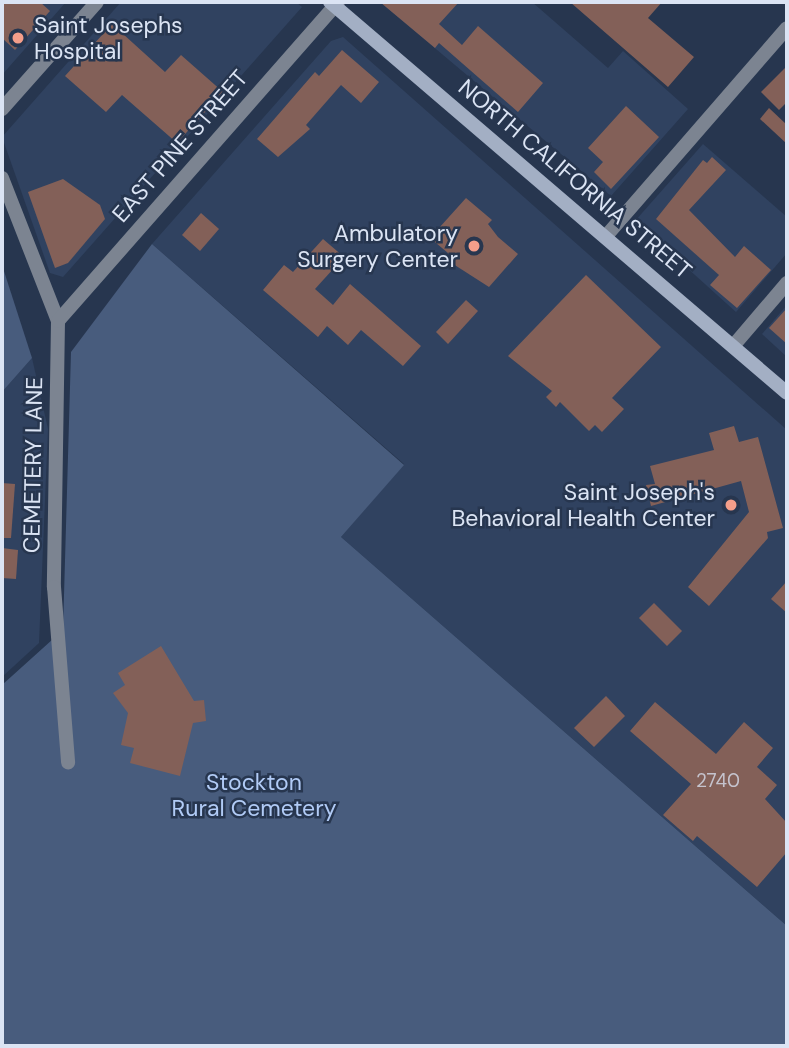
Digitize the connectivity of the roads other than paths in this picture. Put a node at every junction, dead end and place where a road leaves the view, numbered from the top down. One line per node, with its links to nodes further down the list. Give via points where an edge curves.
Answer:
1 (97, 2): 4 (street)
2 (334, 3): 6 (street, NORTH CALIFORNIA STREET); 8 (street, EAST PINE STREET)
3 (787, 29): 6 (street)
4 (2, 109)
5 (2, 178): 8 (street, CEMETERY LANE)
6 (607, 235): 9 (street, NORTH CALIFORNIA STREET)
7 (787, 283): 9 (street)
8 (58, 321): 11 (street, CEMETERY LANE, via 54,587)
9 (734, 345): 10 (street, NORTH CALIFORNIA STREET)
10 (787, 393)
11 (68, 762)

